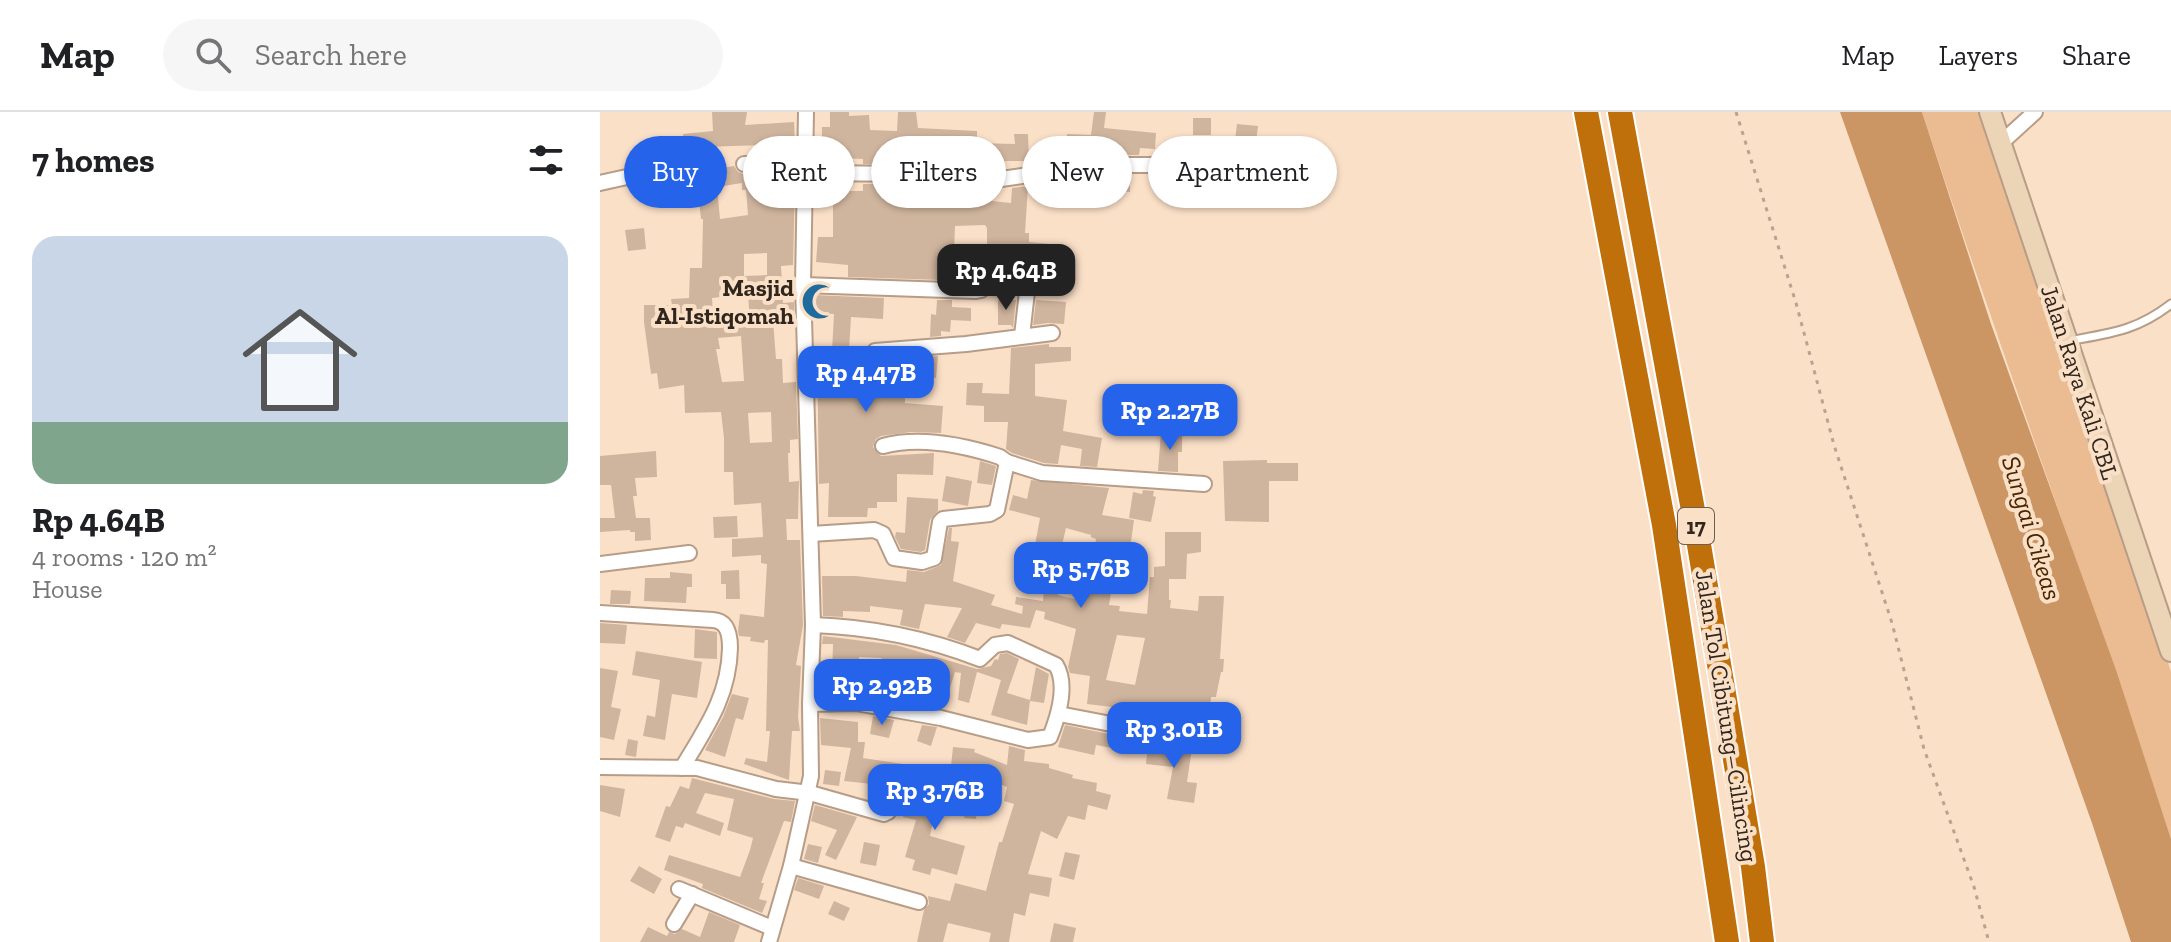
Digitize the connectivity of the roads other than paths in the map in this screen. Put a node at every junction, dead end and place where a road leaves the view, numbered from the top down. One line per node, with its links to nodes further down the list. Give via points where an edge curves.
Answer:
1 (806, 112): 6 (street)
2 (1586, 112): 39 (highway, Jalan Tol Cibitung–Cilincing / 17, via 1664,525)
3 (1620, 112): 40 (highway, Jalan Tol Cibitung–Cilincing / 17, via 1695,521)
4 (1990, 112): 7 (street, Jalan Raya Kali CBL)
5 (2035, 112): 7 (street)
6 (806, 136)
7 (2001, 143): 17 (street, Jalan Raya Kali CBL)
8 (1148, 165): 9 (street, via 1066,165 987,181)
9 (855, 171)
10 (624, 178): 11 (street)
11 (600, 183)
12 (805, 208): 13 (street)
13 (803, 285): 16 (street, via 976,291 986,278 1028,283); 22 (street)
14 (2171, 304): 17 (lane, via 2149,321 2122,331)
15 (1052, 333): 16 (street)
16 (1022, 336): 18 (street)
17 (2066, 341): 27 (street, Jalan Raya Kali CBL)
18 (875, 351)
19 (883, 446): 20 (street, via 942,443)
20 (1007, 462): 21 (street, via 1042,473); 22 (street, via 997,510 943,519 931,560 894,558 883,534 874,530)
21 (1204, 484)
22 (811, 534): 26 (street)
23 (689, 553): 24 (street)
24 (600, 564)
25 (600, 613): 32 (street, via 720,620 726,626 729,673 723,694)
26 (813, 625): 28 (street); 29 (street, via 905,635 980,659 995,645 1008,643 1056,665)
27 (2171, 651)
28 (810, 704): 29 (street, via 856,703 1028,740 1050,737); 34 (street)
29 (1059, 714): 30 (street)
30 (1158, 733)
31 (600, 767): 32 (street)
32 (682, 768): 34 (street)
33 (980, 790): 34 (street, via 908,781 884,814)
34 (810, 793): 35 (street)
35 (791, 866): 36 (street); 38 (street)
36 (919, 902)
37 (674, 924): 38 (street, via 685,891)
38 (771, 935)
39 (1727, 942)
40 (1762, 942)

